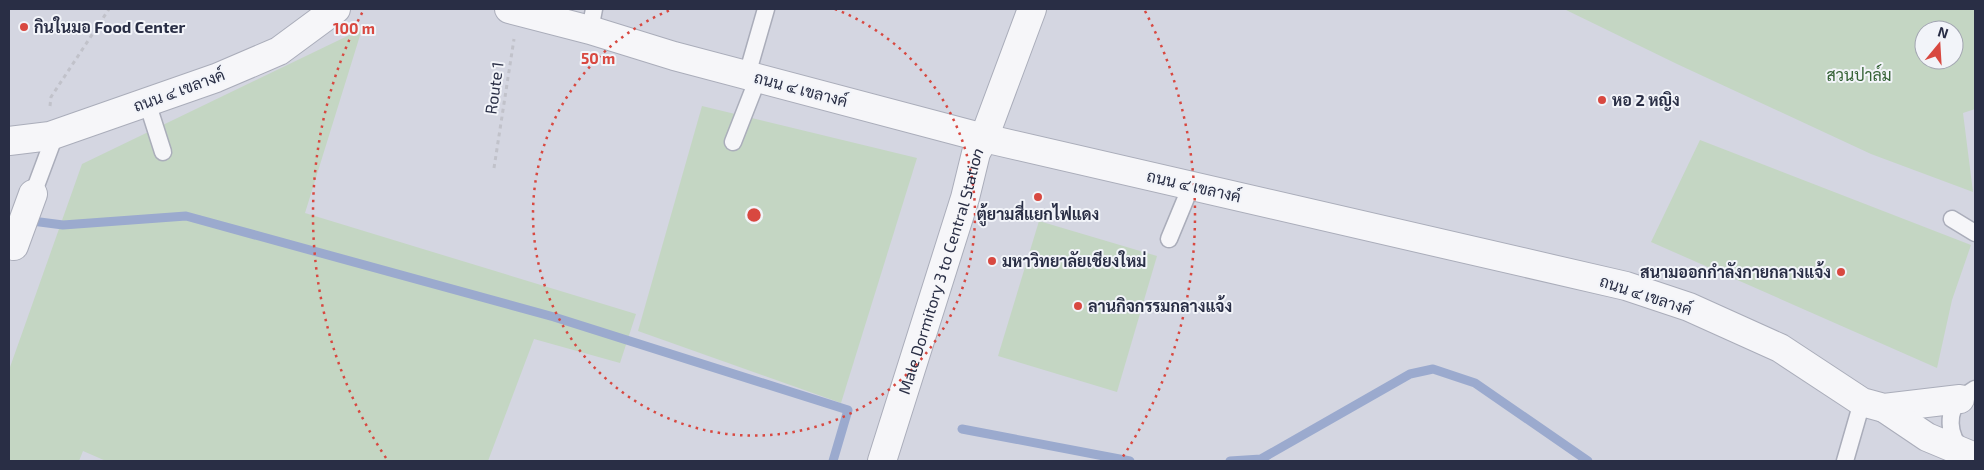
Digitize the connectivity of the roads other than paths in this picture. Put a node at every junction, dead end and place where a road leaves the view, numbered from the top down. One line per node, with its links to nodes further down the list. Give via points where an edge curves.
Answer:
1 (336, 9): 8 (lane)
2 (341, 9): 8 (lane)
3 (594, 9): 7 (lane)
4 (766, 9): 9 (lane)
5 (515, 10): 7 (lane)
6 (1031, 13): 14 (street)
7 (590, 30): 9 (lane)
8 (279, 51): 10 (lane)
9 (752, 77): 13 (lane); 14 (street, ถนน ๔ เขลางค์)
10 (147, 102): 11 (lane); 16 (lane)
11 (55, 135): 12 (lane); 18 (lane)
12 (9, 141)
13 (733, 142)
14 (982, 142): 15 (street, ถนน ๔ เขลางค์); 17 (lane); 19 (lane, Male Dormitory 3 to Central Station)
15 (1015, 145): 17 (lane)
16 (162, 152)
17 (1191, 186): 22 (lane); 25 (lane, via 1626,286 1688,307 1780,348)
18 (34, 194): 23 (street)
19 (962, 207): 26 (lane, Male Dormitory 3 to Central Station); 26 (street)
20 (1952, 219): 21 (lane)
21 (1975, 233)
22 (1170, 239)
23 (12, 253)
24 (1971, 392): 25 (lane); 27 (lane, via 1951,414 1951,430 1957,445)
25 (1873, 405): 27 (street, via 1927,437); 28 (lane)
26 (884, 455)
27 (1975, 457)
28 (1845, 461)

